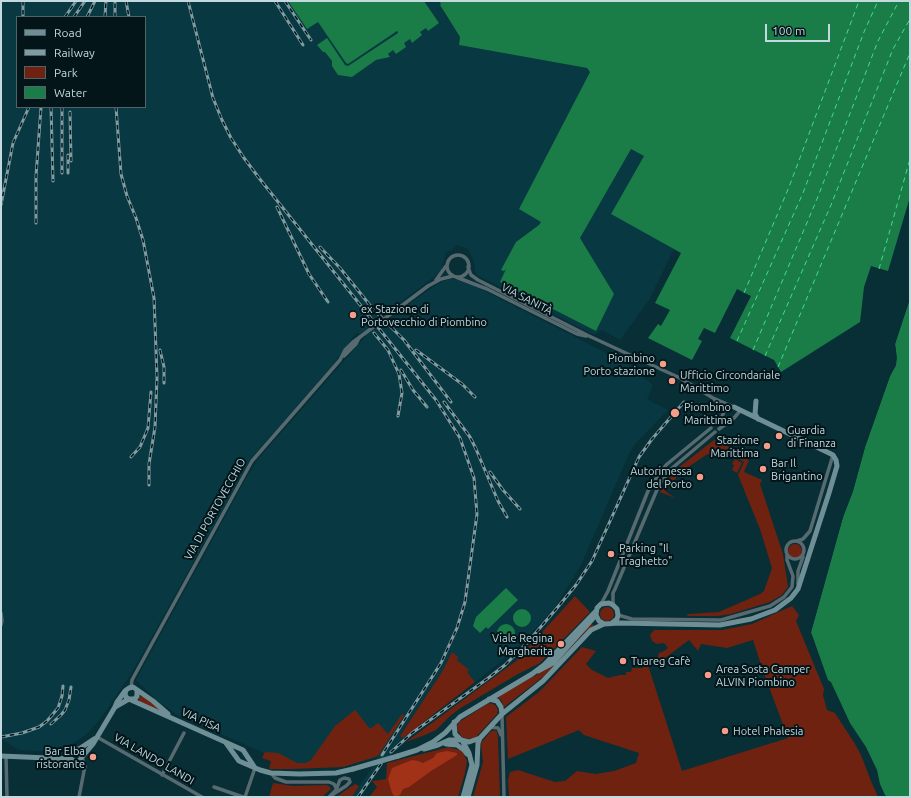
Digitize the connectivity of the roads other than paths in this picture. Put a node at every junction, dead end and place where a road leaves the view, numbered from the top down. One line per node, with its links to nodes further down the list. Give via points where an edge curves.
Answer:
1 (447, 265): 2 (street, VIA SANITÀ, via 451,258 458,255 466,259); 3 (street, via 449,273); 4 (street, VIA DI PORTOVECCHIO)
2 (468, 267): 3 (street, via 464,274); 5 (street, VIA SANITÀ, via 471,275 478,280)
3 (455, 276): 4 (street, VIA DI PORTOVECCHIO); 5 (street, VIA SANITÀ, via 577,334)
4 (434, 282): 30 (street, VIA DI PORTOVECCHIO, bridge, via 360,337 252,462 132,680)
5 (589, 336): 6 (street, VIA SANITÀ, via 680,378)
6 (713, 398): 8 (street); 9 (street)
7 (756, 401): 12 (main road)
8 (734, 407): 9 (street); 10 (main road)
9 (724, 410): 11 (street)
10 (740, 411): 12 (main road); 13 (street)
11 (723, 416): 13 (street); 14 (street)
12 (758, 419): 18 (main road)
13 (730, 420): 16 (street)
14 (715, 424)
15 (711, 428): 22 (street, via 666,465 653,483)
16 (719, 429)
17 (715, 432): 23 (street, via 671,469 659,485 613,593)
18 (833, 455): 19 (street, via 810,531 803,539); 21 (main road, via 837,466)
19 (797, 541): 20 (street, via 787,546); 21 (street, via 804,546)
20 (787, 555): 21 (street, via 794,560); 26 (street, via 793,576 792,587 784,597 770,606 721,620 632,619)
21 (803, 557): 27 (main road, via 798,589 791,598 775,610 752,619 716,625)
22 (601, 604): 23 (main road); 25 (main road)
23 (613, 604): 26 (main road)
24 (1, 613): 29 (street)
25 (596, 613): 28 (main road, via 599,621); 33 (main road, via 544,665)
26 (618, 615): 27 (main road)
27 (612, 623): 28 (main road)
28 (604, 624): 36 (main road, via 590,630 543,681)
29 (1, 625)
30 (131, 687): 31 (main road); 32 (main road)
31 (126, 690): 34 (main road, via 125,696); 35 (main road)
32 (137, 690): 34 (main road, via 137,696); 37 (main road, VIA PISA)
33 (489, 699): 36 (main road, via 497,702); 38 (main road)
34 (130, 700): 35 (main road); 37 (main road, VIA PISA)
35 (115, 707): 42 (main road)
36 (502, 714): 39 (main road); 41 (street)
37 (171, 717): 44 (main road, VIA PISA)
38 (454, 722): 45 (main road, via 455,734); 49 (main road, via 437,740)
39 (490, 727): 41 (street, via 498,728); 43 (main road)
40 (184, 733): 61 (street)
41 (502, 736): 71 (street)
42 (97, 737): 48 (main road); 53 (main road); 61 (street, VIA LANDO LANDI)
43 (480, 738): 45 (main road); 70 (main road, via 477,765)
44 (223, 741): 47 (main road, VIA PISA); 51 (main road, VIA PISA)
45 (462, 741): 46 (main road, via 450,740); 56 (main road)
46 (438, 746): 49 (main road); 56 (main road, via 457,745)
47 (240, 748): 51 (main road); 59 (main road, VIA PISA)
48 (79, 749): 50 (main road); 53 (main road)
49 (417, 750): 60 (main road, bridge, via 336,773)
50 (70, 751): 54 (main road, via 61,756); 55 (main road)
51 (234, 754): 59 (main road, VIA PISA, via 239,760)
52 (3, 756): 54 (main road); 58 (street)
53 (82, 757): 55 (main road, via 77,761); 65 (street, via 85,766)
54 (48, 758): 55 (main road)
55 (71, 759)
56 (471, 759): 69 (main road, via 472,765)
57 (1, 766): 58 (street)
58 (6, 767): 64 (street)
59 (255, 768): 60 (main road); 67 (street)
60 (271, 773): 63 (street, via 275,778 286,782 329,782)
61 (162, 775): 66 (street, VIA LANDO LANDI)
62 (214, 787): 67 (street)
63 (336, 788): 68 (street); 68 (street, via 342,779 349,779 350,782 346,786)
64 (6, 797)
65 (79, 797)
66 (202, 797)
67 (244, 797)
68 (330, 797)
69 (463, 797)
70 (468, 797)
71 (504, 797)

